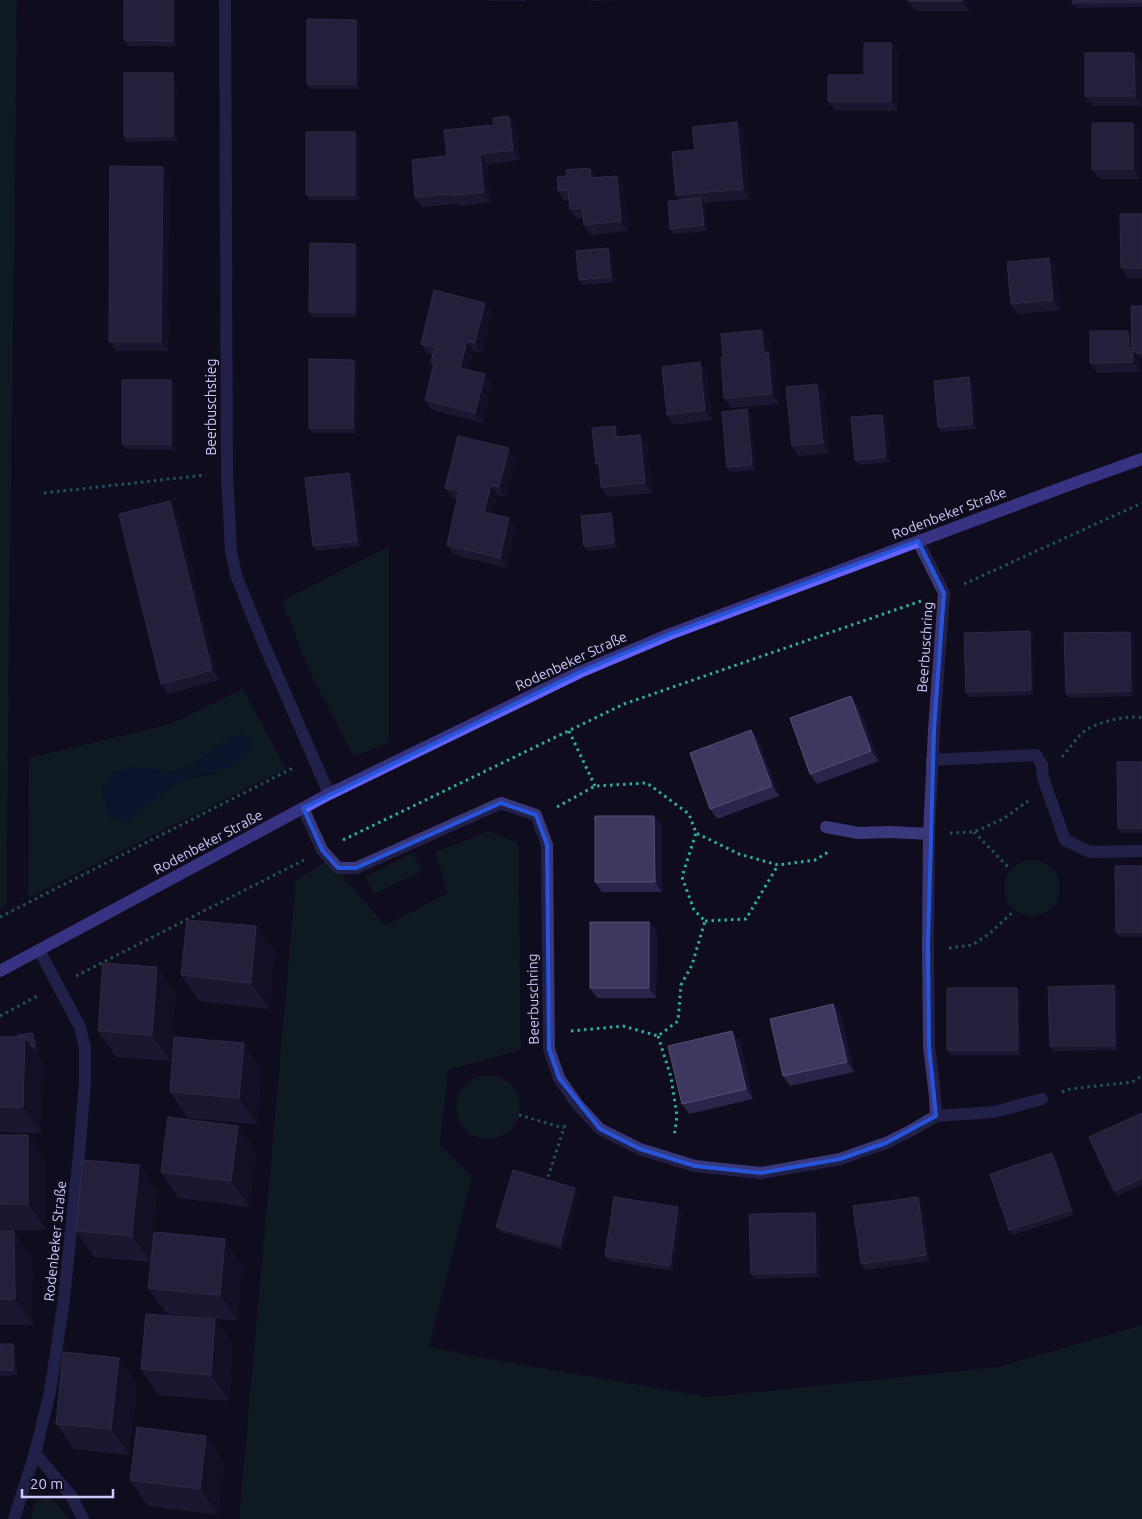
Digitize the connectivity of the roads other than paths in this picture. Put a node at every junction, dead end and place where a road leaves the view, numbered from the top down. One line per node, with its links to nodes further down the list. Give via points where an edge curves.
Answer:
1 (225, 0): 5 (street, Beerbuschstieg, via 226,473 231,550 236,575)
2 (1142, 459): 3 (street, Rodenbeker Straße)
3 (918, 541): 4 (street, Beerbuschring, via 944,593); 5 (street, Rodenbeker Straße, via 670,634 580,672)
4 (932, 760): 8 (street, Beerbuschring); 9 (street, via 1036,755 1065,840 1090,852)
5 (329, 794): 6 (street, Rodenbeker Straße)
6 (303, 808): 10 (street, Rodenbeker Straße); 13 (street, Beerbuschring, via 322,850 338,868 356,868 500,803 536,815 547,845 548,1049 559,1078 600,1129 640,1149 695,1166 761,1173 840,1159 886,1143)
7 (826, 827): 8 (street, via 858,833)
8 (929, 834): 13 (street, Beerbuschring, via 927,981)
9 (1142, 851)
10 (40, 950): 11 (street, Rodenbeker Straße); 14 (street, Rodenbeker Straße, via 80,1027 85,1048 85,1082 64,1299 50,1392)
11 (0, 971)
12 (1042, 1099): 13 (street, Beerbuschring, via 994,1112)
13 (936, 1116)
14 (35, 1454): 15 (street, Rodenbeker Straße); 16 (street, via 72,1497)
15 (14, 1519)
16 (83, 1519)

